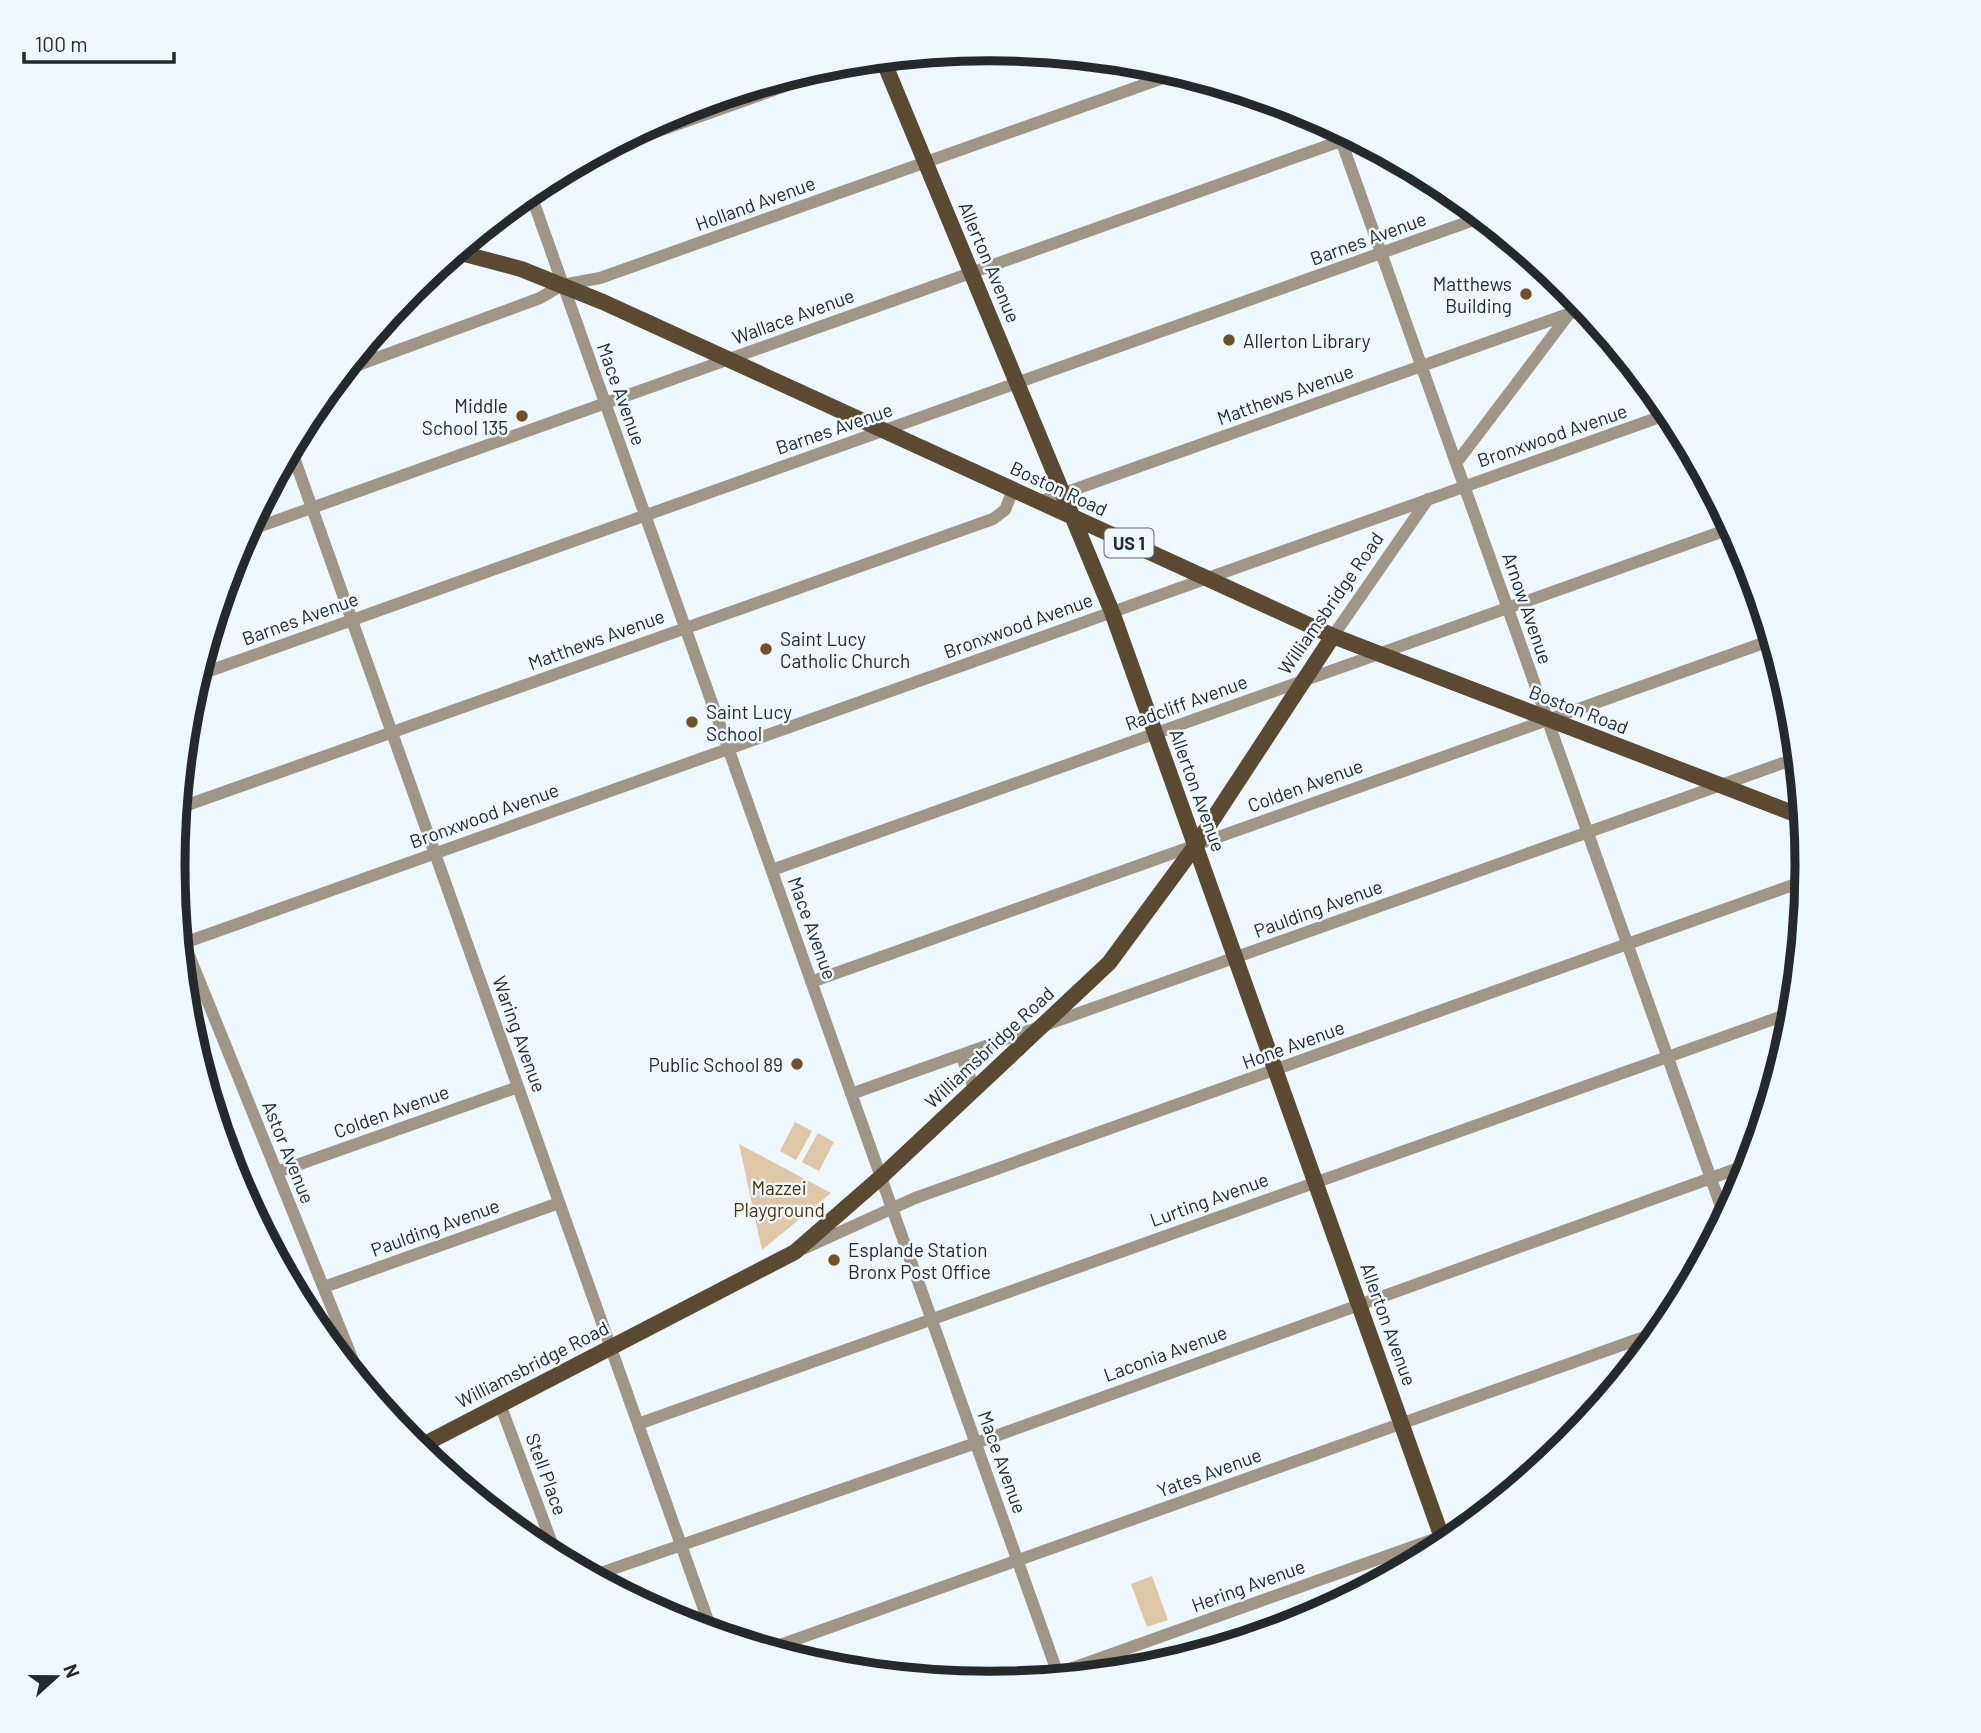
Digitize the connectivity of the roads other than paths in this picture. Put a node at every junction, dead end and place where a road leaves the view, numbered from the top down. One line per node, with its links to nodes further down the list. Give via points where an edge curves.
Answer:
1 (886, 68): 7 (main road, Allerton Avenue)
2 (1159, 80): 7 (street, Holland Avenue)
3 (750, 98): 4 (street)
4 (688, 121)
5 (1336, 139): 12 (street, Wallace Avenue)
6 (1346, 144): 10 (street, Arnow Avenue)
7 (926, 162): 12 (main road, Allerton Avenue); 13 (street, Holland Avenue, via 600,278)
8 (534, 204): 13 (street, Mace Avenue)
9 (1471, 221): 10 (street, Barnes Avenue)
10 (1381, 253): 19 (street, Arnow Avenue); 20 (street, Barnes Avenue)
11 (468, 255): 13 (main road, Boston Road / US 1)
12 (971, 272): 17 (street, Wallace Avenue); 20 (main road, Allerton Avenue)
13 (562, 285): 17 (main road, Boston Road / US 1); 18 (street, Holland Avenue, via 540,298); 21 (street, Mace Avenue)
14 (1571, 309): 16 (street)
15 (1574, 312): 16 (street, Matthews Avenue)
16 (1569, 314): 19 (street, Matthews Avenue); 25 (street)
17 (728, 359): 21 (street, Wallace Avenue); 23 (main road, Boston Road / US 1)
18 (363, 363)
19 (1422, 366): 25 (street, Arnow Avenue); 28 (street, Matthews Avenue)
20 (1017, 383): 23 (street, Barnes Avenue); 28 (main road, Allerton Avenue)
21 (605, 403): 31 (street, Wallace Avenue); 32 (street, Mace Avenue)
22 (1659, 417): 26 (street, Bronxwood Avenue)
23 (883, 431): 27 (main road, Boston Road / US 1); 32 (street, Barnes Avenue)
24 (295, 461): 31 (street, Waring Avenue)
25 (1457, 462): 26 (street, Arnow Avenue)
26 (1464, 486): 29 (street, Bronxwood Avenue); 37 (street, Arnow Avenue)
27 (1013, 490): 30 (main road, Boston Road / US 1); 40 (street, Matthews Avenue, via 1005,510 993,519)
28 (1063, 493): 30 (street, Matthews Avenue); 33 (main road, Allerton Avenue)
29 (1428, 499): 36 (street, Bronxwood Avenue); 41 (street, Williamsbridge Road)
30 (1039, 502): 33 (main road, Boston Road / US 1)
31 (312, 508): 34 (street, Wallace Avenue); 39 (street, Waring Avenue)
32 (645, 516): 39 (street, Barnes Avenue); 40 (street, Mace Avenue)
33 (1073, 518): 36 (main road, Boston Road / US 1); 38 (main road, Allerton Avenue)
34 (261, 526)
35 (1722, 531): 37 (street, Radcliff Avenue)
36 (1208, 578): 38 (street, Bronxwood Avenue); 41 (main road, Boston Road / US 1)
37 (1507, 608): 43 (street, Radcliff Avenue); 46 (street, Arnow Avenue)
38 (1112, 612): 48 (main road, Allerton Avenue); 49 (street, Bronxwood Avenue)
39 (352, 620): 44 (street, Barnes Avenue); 47 (street, Waring Avenue)
40 (685, 628): 47 (street, Matthews Avenue); 49 (street, Mace Avenue)
41 (1333, 636): 43 (main road, Boston Road / US 1); 45 (main road, Williamsbridge Road)
42 (1763, 643): 46 (street, Colden Avenue)
43 (1376, 654): 45 (street, Radcliff Avenue); 46 (main road, Boston Road / US 1)
44 (210, 671)
45 (1300, 682): 48 (street, Radcliff Avenue); 55 (main road, Williamsbridge Road)
46 (1546, 719): 51 (main road, Boston Road / US 1); 54 (street, Arnow Avenue); 55 (street, Colden Avenue)
47 (392, 732): 52 (street, Matthews Avenue); 56 (street, Waring Avenue)
48 (1156, 733): 55 (main road, Allerton Avenue); 57 (street, Radcliff Avenue)
49 (728, 748): 56 (street, Bronxwood Avenue); 57 (street, Mace Avenue)
50 (1789, 761): 51 (street, Paulding Avenue)
51 (1720, 785): 53 (main road, Boston Road / US 1); 54 (street, Paulding Avenue)
52 (188, 805)
53 (1794, 814)
54 (1588, 832): 60 (street, Arnow Avenue); 61 (street, Paulding Avenue)
55 (1196, 845): 61 (main road, Allerton Avenue); 63 (street, Colden Avenue); 65 (main road, Williamsbridge Road, via 1109,962)
56 (435, 853): 59 (street, Bronxwood Avenue); 69 (street, Waring Avenue)
57 (772, 870): 63 (street, Mace Avenue)
58 (1795, 884): 60 (street, Hone Avenue)
59 (189, 937)
60 (1628, 944): 67 (street, Arnow Avenue); 68 (street, Hone Avenue)
61 (1236, 957): 65 (street, Paulding Avenue); 68 (main road, Allerton Avenue)
62 (191, 965): 73 (street, Astor Avenue)
63 (811, 982): 71 (street, Mace Avenue)
64 (1781, 1017): 67 (street, Lurting Avenue)
65 (1040, 1027): 66 (street, Paulding Avenue); 70 (main road, Williamsbridge Road)
66 (961, 1055): 70 (street); 71 (street, Paulding Avenue)
67 (1668, 1057): 75 (street, Arnow Avenue); 76 (street, Lurting Avenue)
68 (1276, 1070): 76 (main road, Allerton Avenue); 79 (street, Hone Avenue)
69 (518, 1087): 73 (street, Colden Avenue); 77 (street, Waring Avenue)
70 (974, 1088): 74 (main road, Williamsbridge Road)
71 (851, 1094): 74 (street, Mace Avenue)
72 (1736, 1169): 75 (street, Laconia Avenue)
73 (277, 1172): 81 (street, Astor Avenue)
74 (881, 1177): 79 (street, Mace Avenue); 80 (main road, Williamsbridge Road)
75 (1711, 1178): 78 (street, Arnow Avenue); 82 (street, Laconia Avenue)
76 (1316, 1182): 82 (main road, Allerton Avenue); 83 (street, Lurting Avenue)
77 (559, 1203): 81 (street, Paulding Avenue); 85 (street, Waring Avenue)
78 (1721, 1206)
79 (893, 1209): 80 (street, Hone Avenue); 83 (street, Mace Avenue)
80 (795, 1252): 85 (main road, Williamsbridge Road)
81 (324, 1287): 86 (street, Astor Avenue)
82 (1359, 1303): 89 (main road, Allerton Avenue); 91 (street, Laconia Avenue)
83 (932, 1319): 88 (street, Lurting Avenue); 91 (street, Mace Avenue)
84 (1642, 1339): 89 (street, Yates Avenue)
85 (611, 1348): 87 (main road, Williamsbridge Road); 88 (street, Waring Avenue)
86 (352, 1357)
87 (500, 1404): 90 (main road, Williamsbridge Road); 93 (street, Stell Place)
88 (638, 1424): 94 (street, Waring Avenue)
89 (1402, 1424): 92 (main road, Allerton Avenue); 96 (street, Yates Avenue)
90 (428, 1442)
91 (976, 1443): 94 (street, Laconia Avenue); 96 (street, Mace Avenue)
92 (1441, 1534)
93 (551, 1541)
94 (681, 1545): 97 (street, Laconia Avenue); 98 (street, Waring Avenue)
95 (1413, 1551): 100 (street, Hering Avenue)
96 (1017, 1560): 99 (street, Yates Avenue); 101 (street, Mace Avenue)
97 (603, 1572)
98 (708, 1620)
99 (783, 1644)
100 (1083, 1666)
101 (1056, 1669)

